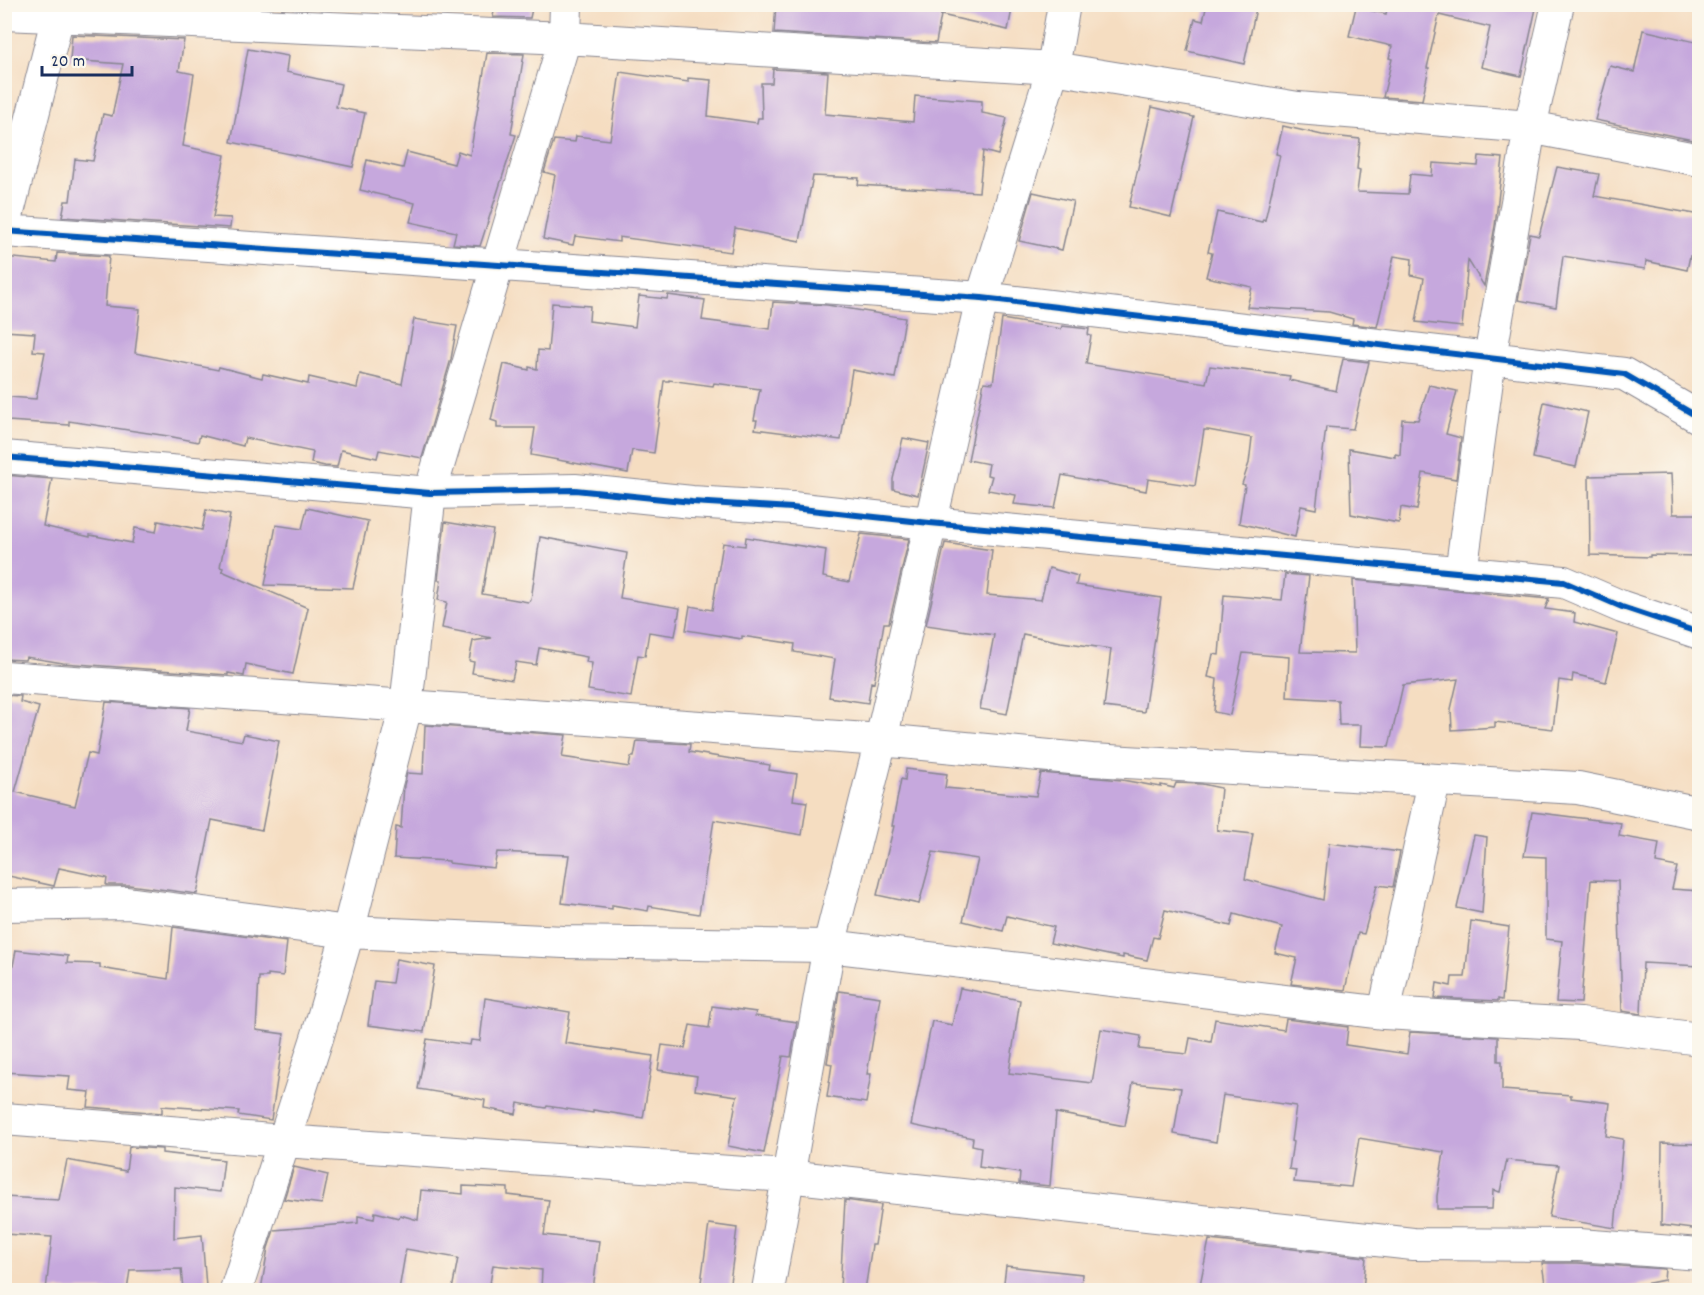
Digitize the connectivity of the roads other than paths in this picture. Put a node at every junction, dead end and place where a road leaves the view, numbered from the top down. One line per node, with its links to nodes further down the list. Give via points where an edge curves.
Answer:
1 (566, 4): 6 (street)
2 (1064, 4): 7 (street)
3 (1558, 4): 8 (street)
4 (60, 11): 5 (street); 6 (street); 10 (street)
5 (4, 14)
6 (565, 38): 7 (street); 11 (street)
7 (1053, 68): 8 (street, via 1298,108); 12 (street)
8 (1530, 127): 9 (street); 13 (street)
9 (1700, 160)
10 (4, 230): 11 (street)
11 (497, 266): 12 (street); 16 (street)
12 (982, 298): 13 (street); 17 (street)
13 (1490, 358): 14 (street, via 1624,374); 18 (street)
14 (1700, 417)
15 (4, 458): 16 (street)
16 (430, 493): 17 (street, via 575,489); 21 (street)
17 (930, 523): 18 (street); 22 (street)
18 (1461, 573): 19 (street, via 1564,582 1622,607)
19 (1700, 633)
20 (4, 677): 21 (street)
21 (406, 706): 22 (street); 26 (street)
22 (881, 740): 23 (street, via 1092,760); 27 (street)
23 (1434, 781): 24 (street, via 1578,788); 28 (street)
24 (1700, 813)
25 (4, 905): 26 (street, via 127,903)
26 (348, 932): 27 (street, via 564,942); 31 (street)
27 (830, 946): 28 (street); 32 (street)
28 (1384, 1013): 29 (street, via 1580,1024)
29 (1700, 1039)
30 (4, 1119): 31 (street)
31 (284, 1141): 32 (street); 34 (street)
32 (787, 1176): 33 (street, via 1413,1244 1579,1245); 35 (street)
33 (1700, 1254)
34 (236, 1290)
35 (768, 1290)

